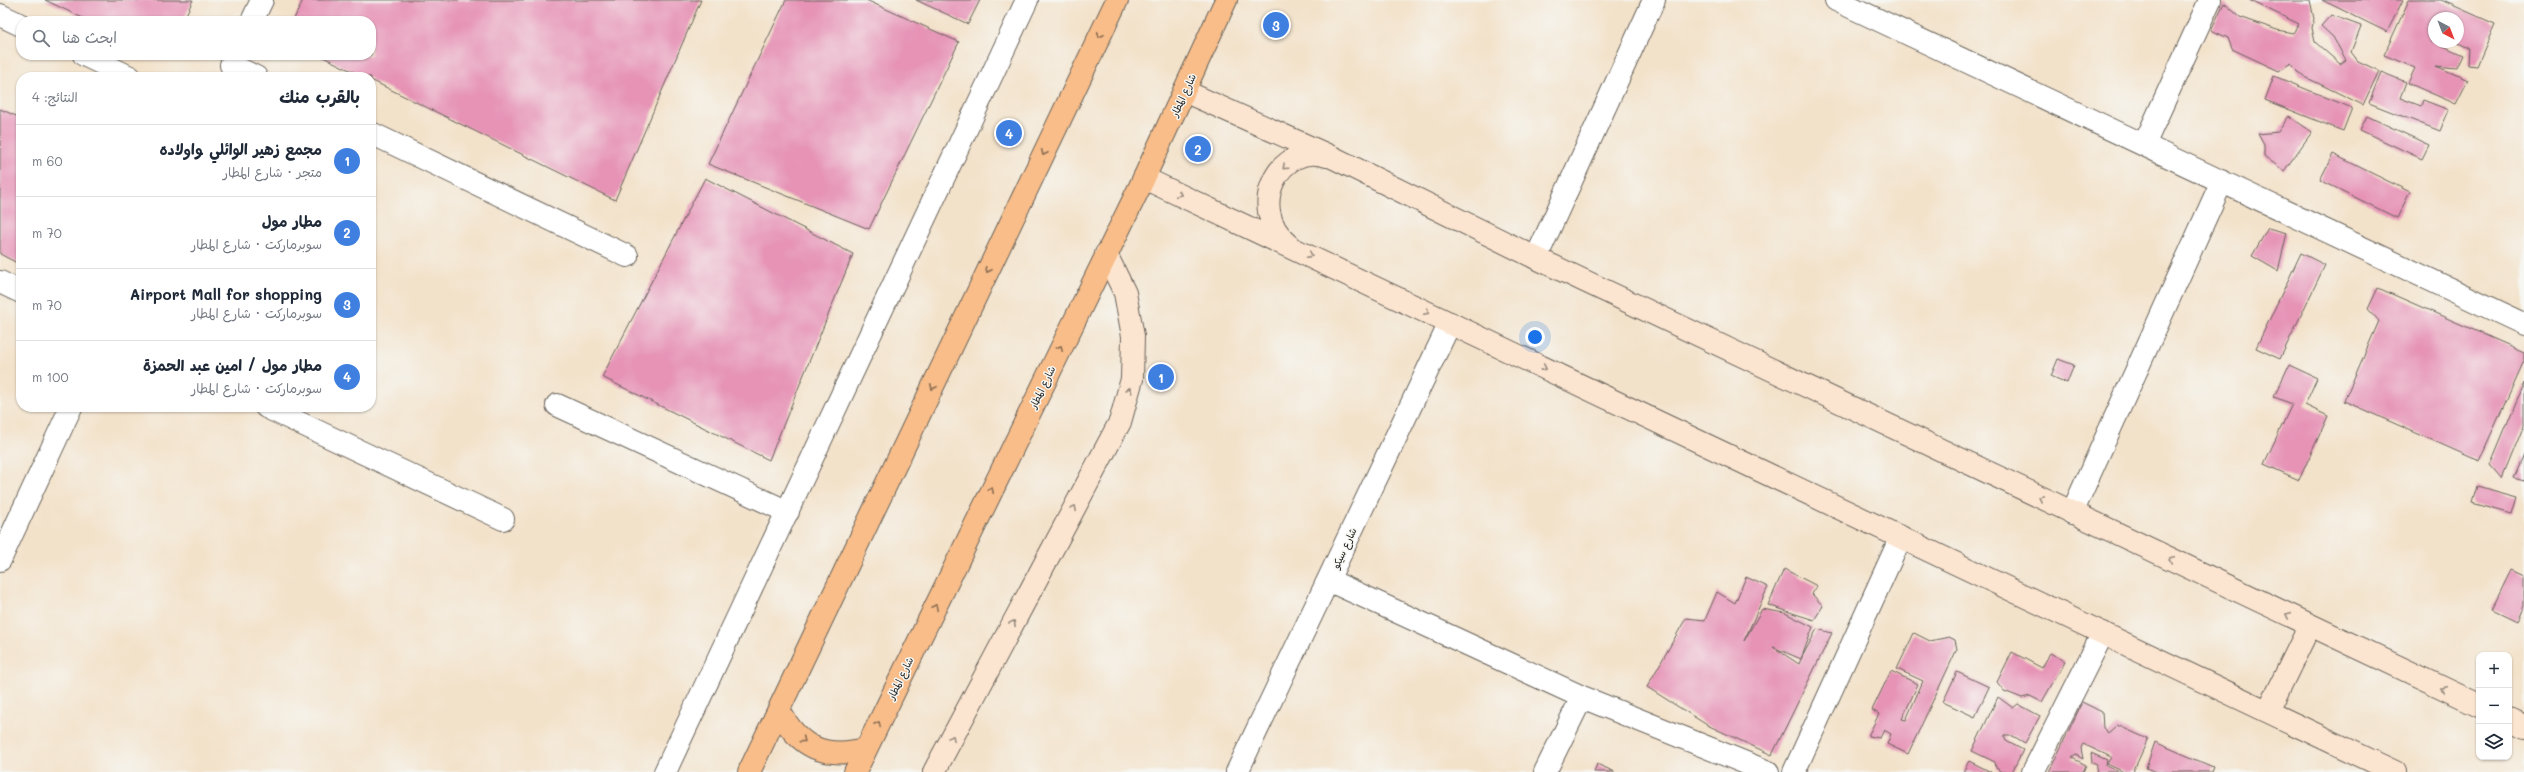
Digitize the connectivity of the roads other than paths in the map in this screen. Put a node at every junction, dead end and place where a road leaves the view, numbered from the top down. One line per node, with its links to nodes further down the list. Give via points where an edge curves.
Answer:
1 (262, 0): 9 (street)
2 (1027, 0): 32 (street)
3 (1117, 0): 42 (main road, one-way to 42)
4 (1226, 0): 15 (main road, شارع المطار)
5 (1654, 0): 24 (street)
6 (1836, 0): 17 (street)
7 (2210, 0): 17 (street)
8 (0, 15): 10 (street)
9 (254, 16)
10 (16, 23)
11 (94, 60): 13 (street)
12 (231, 66): 14 (street)
13 (120, 72)
14 (245, 72)
15 (1184, 91): 18 (street); 19 (main road, شارع المطار)
16 (376, 135): 23 (street)
17 (2144, 145): 20 (street)
18 (1334, 158): 21 (street, one-way to 21, via 1316,155 1290,162 1278,173 1269,188 1267,204 1270,220 1278,235); 24 (street)
19 (1144, 178): 21 (street, one-way to 21); 22 (main road, شارع المطار)
20 (2222, 181): 28 (street); 33 (street)
21 (1290, 245): 27 (street, one-way to 27)
22 (1106, 254): 46 (main road, شارع المطار, one-way to 22); 50 (street, one-way to 22, via 1120,422 1132,379 1133,336 1125,293)
23 (627, 256)
24 (1536, 258): 33 (street, one-way to 24)
25 (0, 282): 26 (street)
26 (16, 290)
27 (1450, 323): 35 (street, one-way to 35); 37 (street, شارع سيكو)
28 (2524, 324)
29 (556, 405): 32 (street)
30 (69, 412): 36 (street)
31 (277, 412): 34 (street)
32 (788, 512): 47 (street)
33 (2072, 513): 38 (street, one-way to 33)
34 (503, 518)
35 (1901, 537): 39 (street); 54 (street)
36 (0, 560)
37 (1328, 580): 40 (street); 51 (street, شارع سيكو)
38 (2310, 625): 41 (street, one-way to 38); 43 (street)
39 (2103, 633): 43 (street); 55 (street)
40 (1582, 697): 52 (street); 53 (street)
41 (2476, 705)
42 (779, 710): 46 (main road, one-way to 46, via 791,730 814,748 830,753 849,753); 48 (main road)
43 (2268, 712): 56 (street)
44 (2512, 721): 45 (street)
45 (2524, 727)
46 (866, 749): 49 (main road, شارع المطار)
47 (665, 772)
48 (749, 772)
49 (855, 772)
50 (934, 772)
51 (1237, 772)
52 (1545, 772)
53 (1768, 772)
54 (1794, 772)
55 (2033, 772)
56 (2395, 772)

